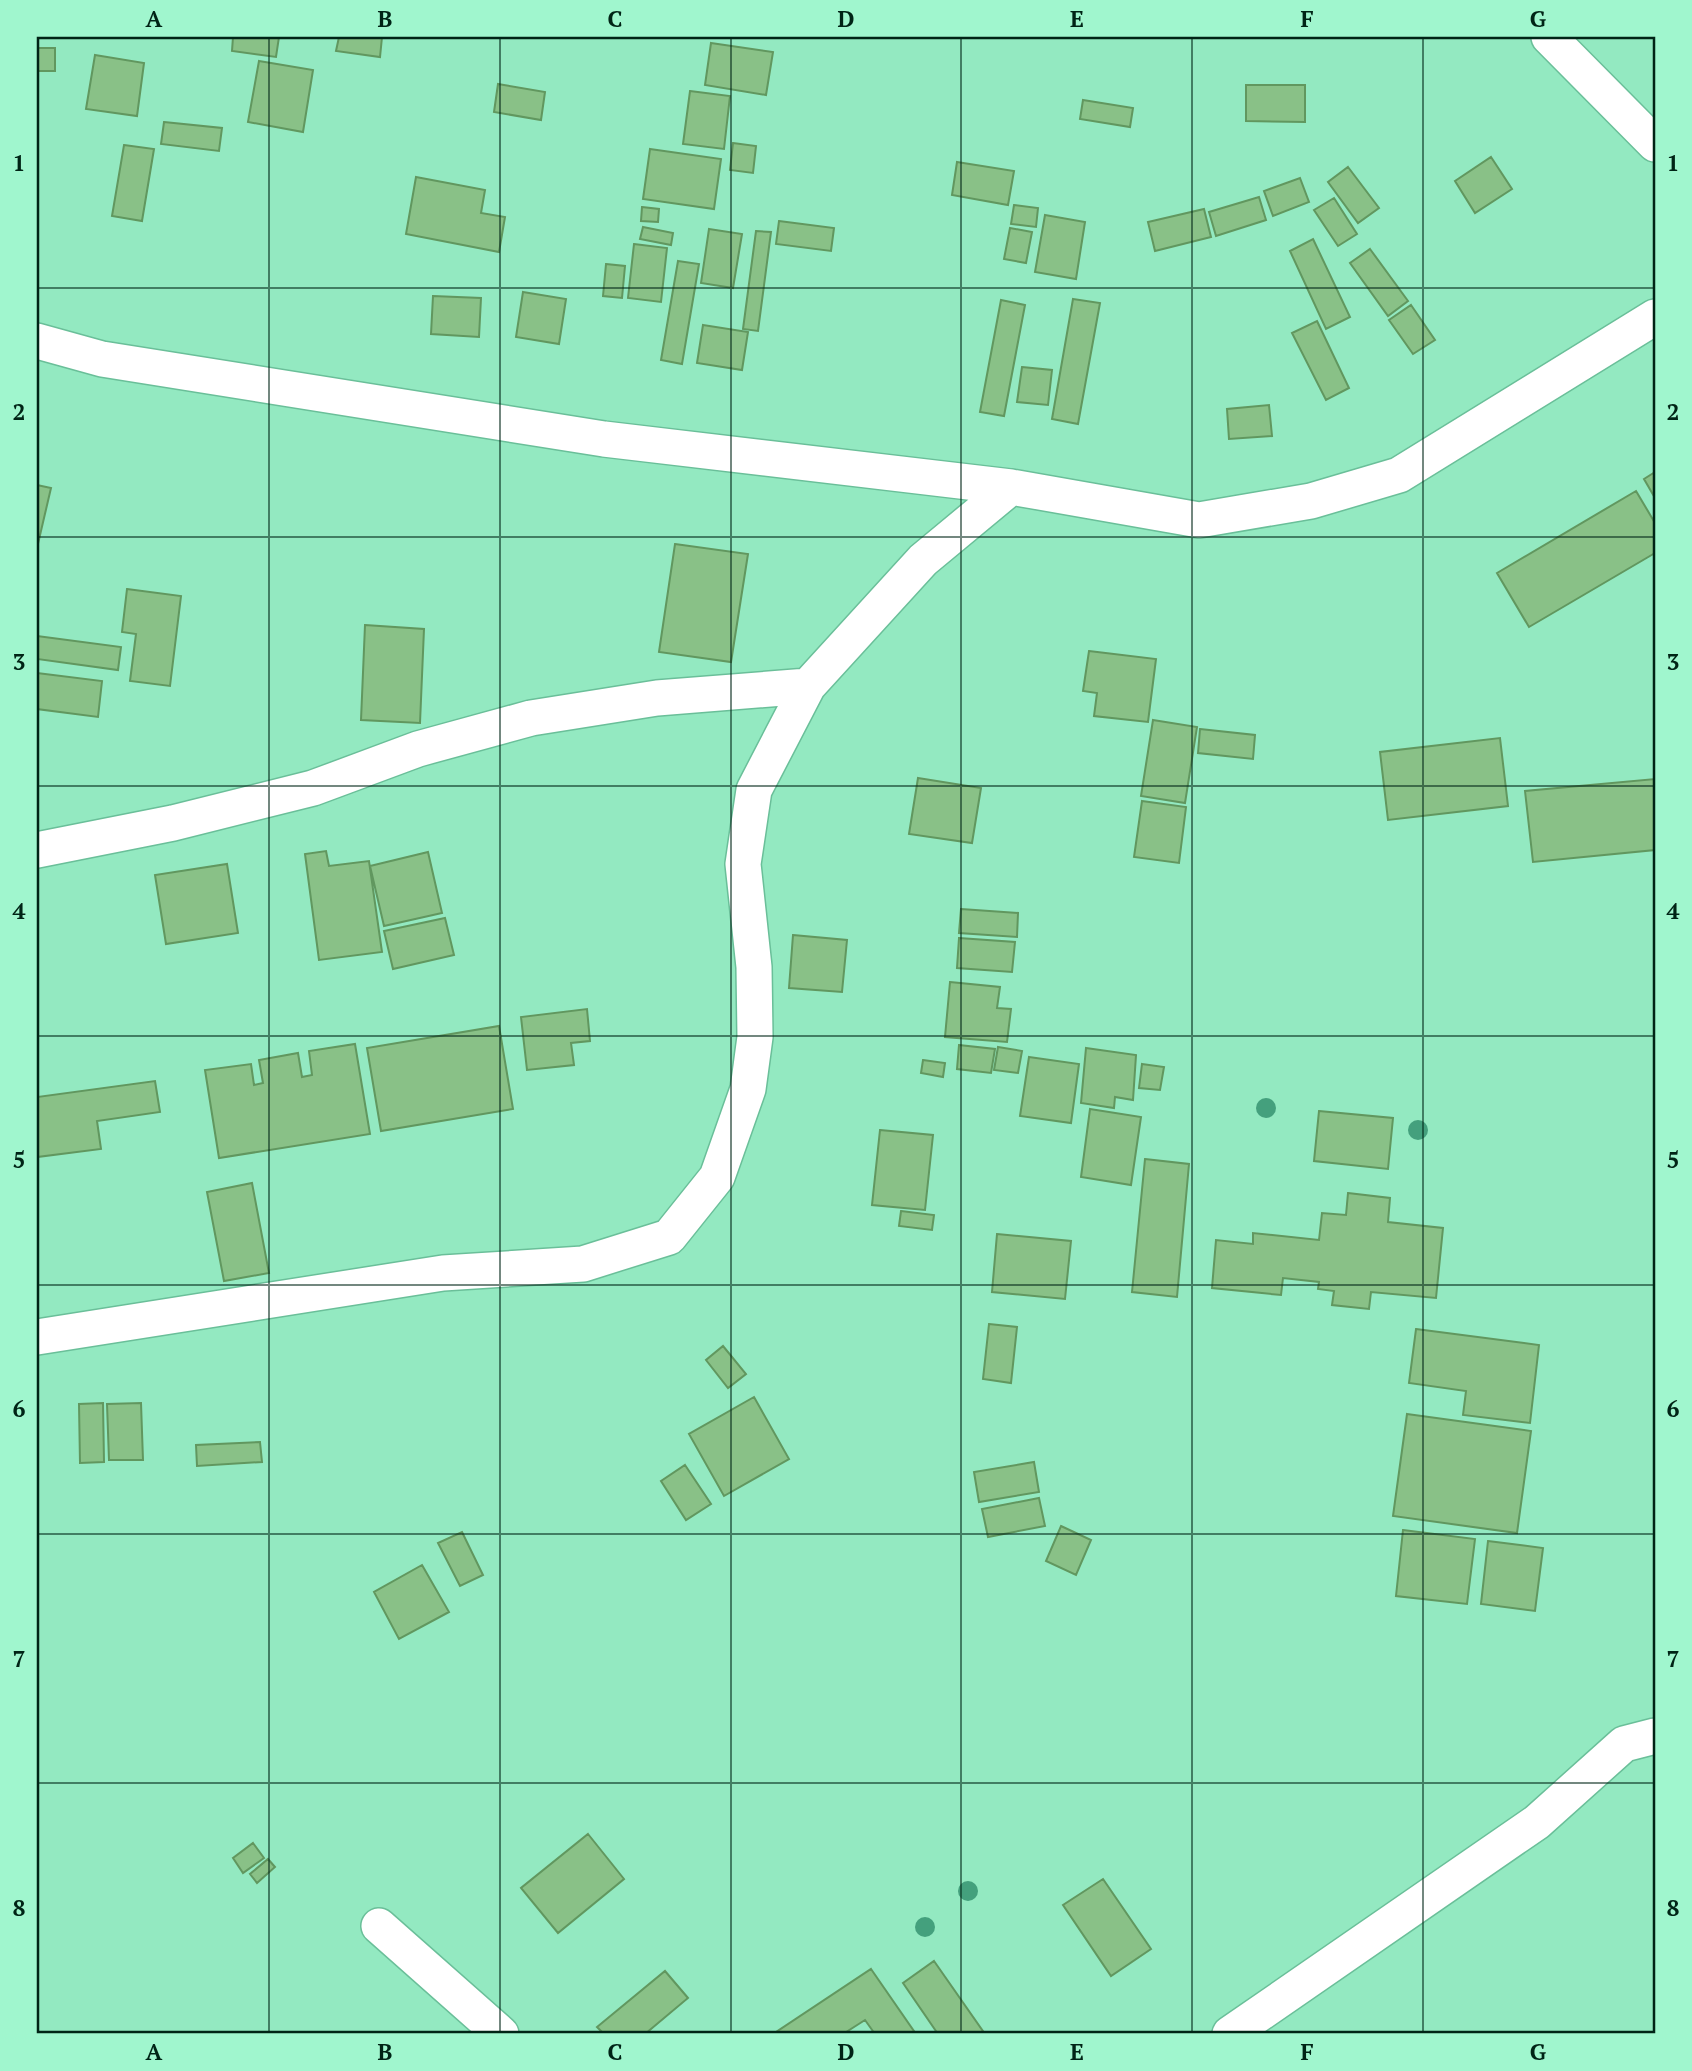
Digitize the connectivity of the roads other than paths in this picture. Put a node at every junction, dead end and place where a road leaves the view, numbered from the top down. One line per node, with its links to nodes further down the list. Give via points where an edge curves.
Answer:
1 (1549, 37): 2 (street)
2 (1655, 144)
3 (1655, 317): 5 (street, via 1399,475 1311,501 1199,520)
4 (37, 341): 5 (street, via 102,359 604,439)
5 (1010, 487): 6 (street, via 923,560)
6 (808, 686): 7 (street, via 657,698 531,718 418,749 313,788); 8 (street, via 754,790 743,864 754,967 755,1037 748,1089 717,1177 669,1237 583,1264 443,1273)
7 (37, 850)
8 (37, 1337)
9 (1655, 1736): 12 (street, via 1624,1744 1537,1822)
10 (379, 1926): 11 (street)
11 (501, 2034)
12 (1230, 2034)

